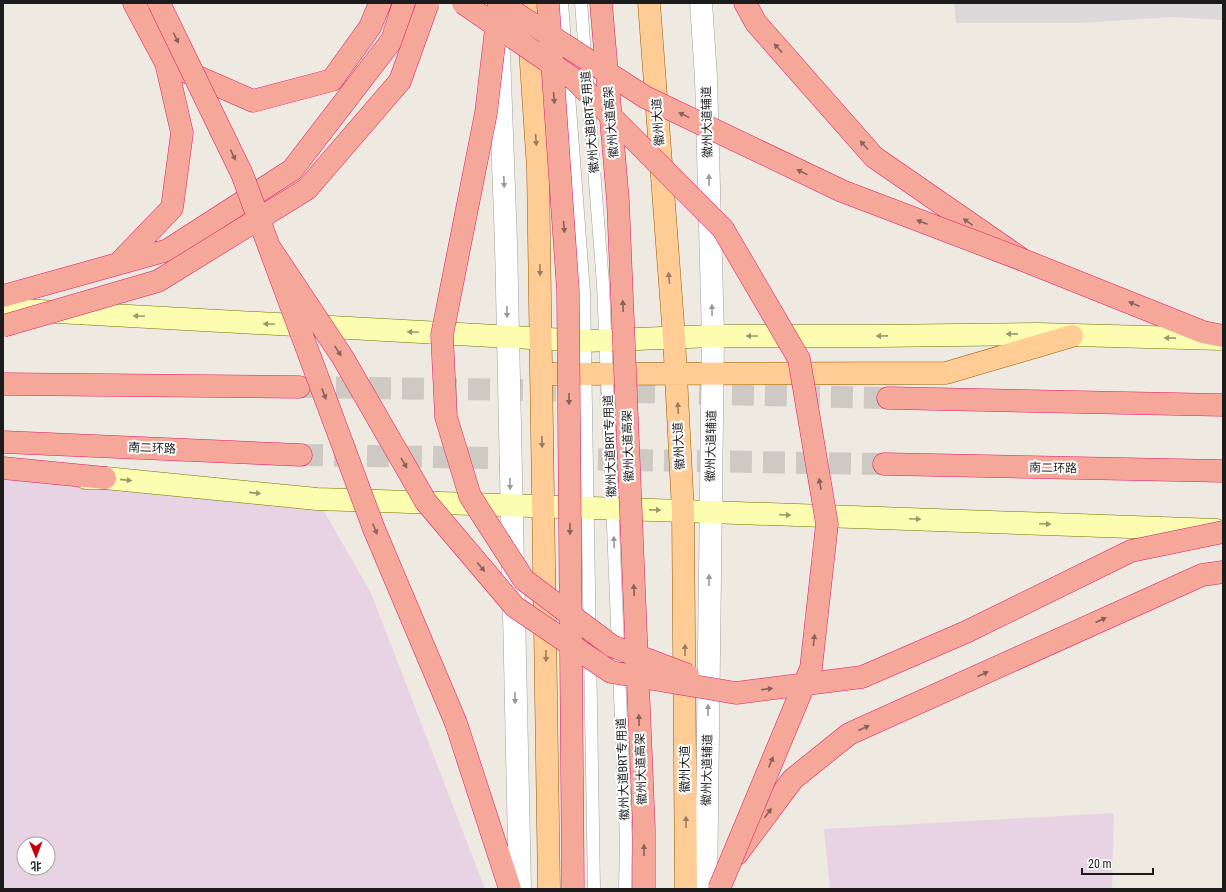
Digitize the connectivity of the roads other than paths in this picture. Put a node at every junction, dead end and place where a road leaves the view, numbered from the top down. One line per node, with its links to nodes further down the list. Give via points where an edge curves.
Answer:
1 (134, 3): 16 (highway)
2 (159, 3): 17 (highway, one-way to 17, bridge, via 242,174)
3 (380, 3): 16 (highway, via 370,27 332,80 253,101)
4 (404, 3): 19 (highway, via 392,40 292,170 168,250)
5 (428, 3): 22 (highway, bridge, via 400,81 307,189 158,281)
6 (463, 3): 66 (highway, one-way to 6, bridge, via 811,668 827,524 799,359 723,229 575,80)
7 (499, 3): 18 (highway, one-way to 7, bridge, via 842,192 645,96); 26 (street, one-way to 26); 55 (highway, bridge, via 486,114 442,335 446,417 470,496 524,580 612,646)
8 (527, 3): 28 (main road, one-way to 28, via 538,169)
9 (548, 3): 59 (highway, one-way to 59, bridge, via 568,292)
10 (562, 3): 30 (lane, 徽州大道BRT专用道, via 584,292)
11 (581, 3): 30 (lane, 徽州大道BRT专用道, via 603,284)
12 (601, 3): 62 (highway, 徽州大道高架, one-way to 12, bridge, via 644,829 618,201)
13 (649, 3): 27 (main road, 徽州大道, one-way to 13)
14 (701, 3): 23 (street, 徽州大道辅道, one-way to 14, via 706,77)
15 (745, 3): 18 (highway, one-way to 15, bridge, via 874,157 756,23)
16 (166, 63): 19 (highway, via 182,133 172,208)
17 (270, 248): 55 (highway, one-way to 55, bridge, via 343,358 426,502 515,607 611,672); 56 (highway, one-way to 56, bridge, via 374,528 456,723)
18 (1024, 260): 25 (highway, one-way to 18, via 1203,332)
19 (119, 264): 20 (highway)
20 (3, 296)
21 (3, 309): 26 (main road, one-way to 21)
22 (3, 326)
23 (713, 336): 24 (main road, one-way to 23); 27 (main road); 35 (street, 徽州大道辅道)
24 (1072, 336): 29 (main road, one-way to 24); 35 (main road, via 946,373)
25 (1223, 336)
26 (508, 337): 28 (main road); 47 (street, one-way to 47)
27 (674, 337): 30 (main road); 34 (main road, 徽州大道)
28 (541, 338): 30 (main road); 31 (main road)
29 (1223, 339)
30 (595, 340): 32 (lane, 徽州大道BRT专用道); 33 (lane, 徽州大道BRT专用道)
31 (541, 374): 32 (main road); 48 (main road, one-way to 48)
32 (586, 374): 33 (main road); 49 (lane, 徽州大道BRT专用道)
33 (607, 374): 34 (main road); 50 (lane, 徽州大道BRT专用道)
34 (676, 374): 35 (main road); 51 (main road, 徽州大道, one-way to 34)
35 (712, 374): 52 (street, 徽州大道辅道)
36 (3, 384): 37 (highway)
37 (299, 387)
38 (888, 398): 39 (highway)
39 (1223, 405)
40 (3, 442): 41 (highway, 南二环路)
41 (301, 455)
42 (884, 464): 44 (highway, 南二环路)
43 (3, 468): 46 (highway)
44 (1223, 471)
45 (3, 477): 46 (main road)
46 (105, 478): 47 (main road, one-way to 47, via 317,499)
47 (511, 506): 48 (main road); 57 (street, one-way to 57)
48 (543, 507): 49 (main road); 58 (main road, one-way to 58)
49 (588, 508): 50 (main road); 60 (lane, 徽州大道BRT专用道)
50 (613, 509): 51 (main road, one-way to 51); 61 (lane, 徽州大道BRT专用道, one-way to 50, via 626,840)
51 (683, 511): 52 (main road); 63 (main road, 徽州大道, one-way to 51)
52 (710, 512): 53 (main road, one-way to 53); 64 (street, 徽州大道辅道, one-way to 52)
53 (1223, 531): 55 (highway, one-way to 53, bridge, via 862,677 966,632 1131,551)
54 (1223, 572): 65 (highway, one-way to 54, via 793,779 849,734 1202,575)
55 (736, 693)
56 (510, 889)
57 (520, 889)
58 (549, 889)
59 (573, 889)
60 (594, 889)
61 (625, 889)
62 (644, 889)
63 (686, 889)
64 (706, 889)
65 (712, 889)
66 (719, 889)

